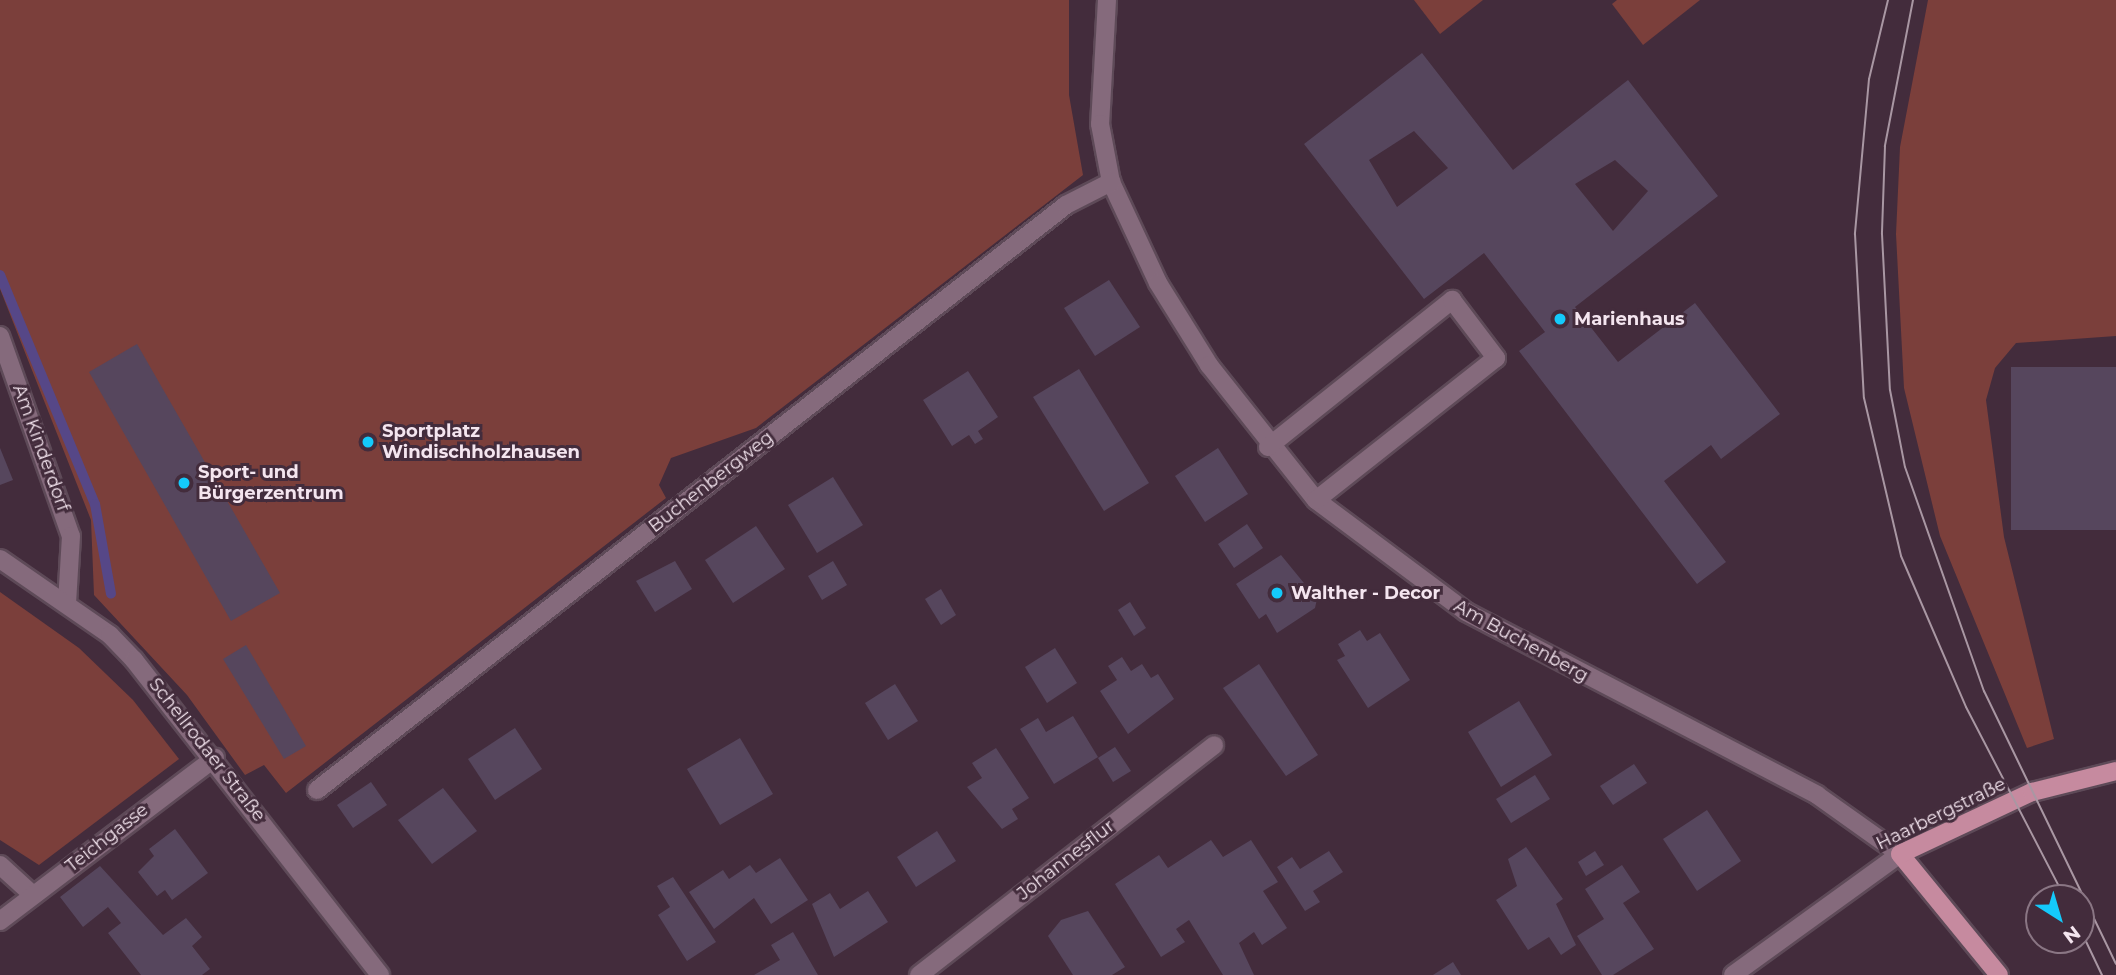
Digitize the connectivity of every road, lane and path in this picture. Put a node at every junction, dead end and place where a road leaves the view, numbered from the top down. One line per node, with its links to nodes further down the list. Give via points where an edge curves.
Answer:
1 (1107, 0): 2 (street, Am Buchenberg, via 1100,124)
2 (1111, 182): 4 (street, Am Buchenberg, via 1158,283); 11 (street, Buchenbergweg, via 1066,205)
3 (0, 337): 7 (street, Am Kinderdorf, via 71,536)
4 (1268, 447): 5 (street, Am Buchenberg); 5 (street, via 1452,300 1496,358)
5 (1316, 500): 12 (street, Am Buchenberg, via 1466,612 1817,795)
6 (0, 559): 7 (street, Schellrodaer Straße)
7 (67, 604): 9 (street, Schellrodaer Straße, via 134,660)
8 (1214, 745): 17 (street, Johannesflur)
9 (215, 758): 14 (street, Teichgasse); 16 (street, Schellrodaer Straße)
10 (2116, 771): 12 (main road, Haarbergstraße, via 2032,792)
11 (317, 790)
12 (1900, 854): 18 (street, Haarbergstraße); 19 (main road)
13 (0, 865): 14 (street)
14 (33, 895): 15 (street, Teichgasse)
15 (0, 921)
16 (380, 975)
17 (919, 975)
18 (1733, 975)
19 (1999, 975)

